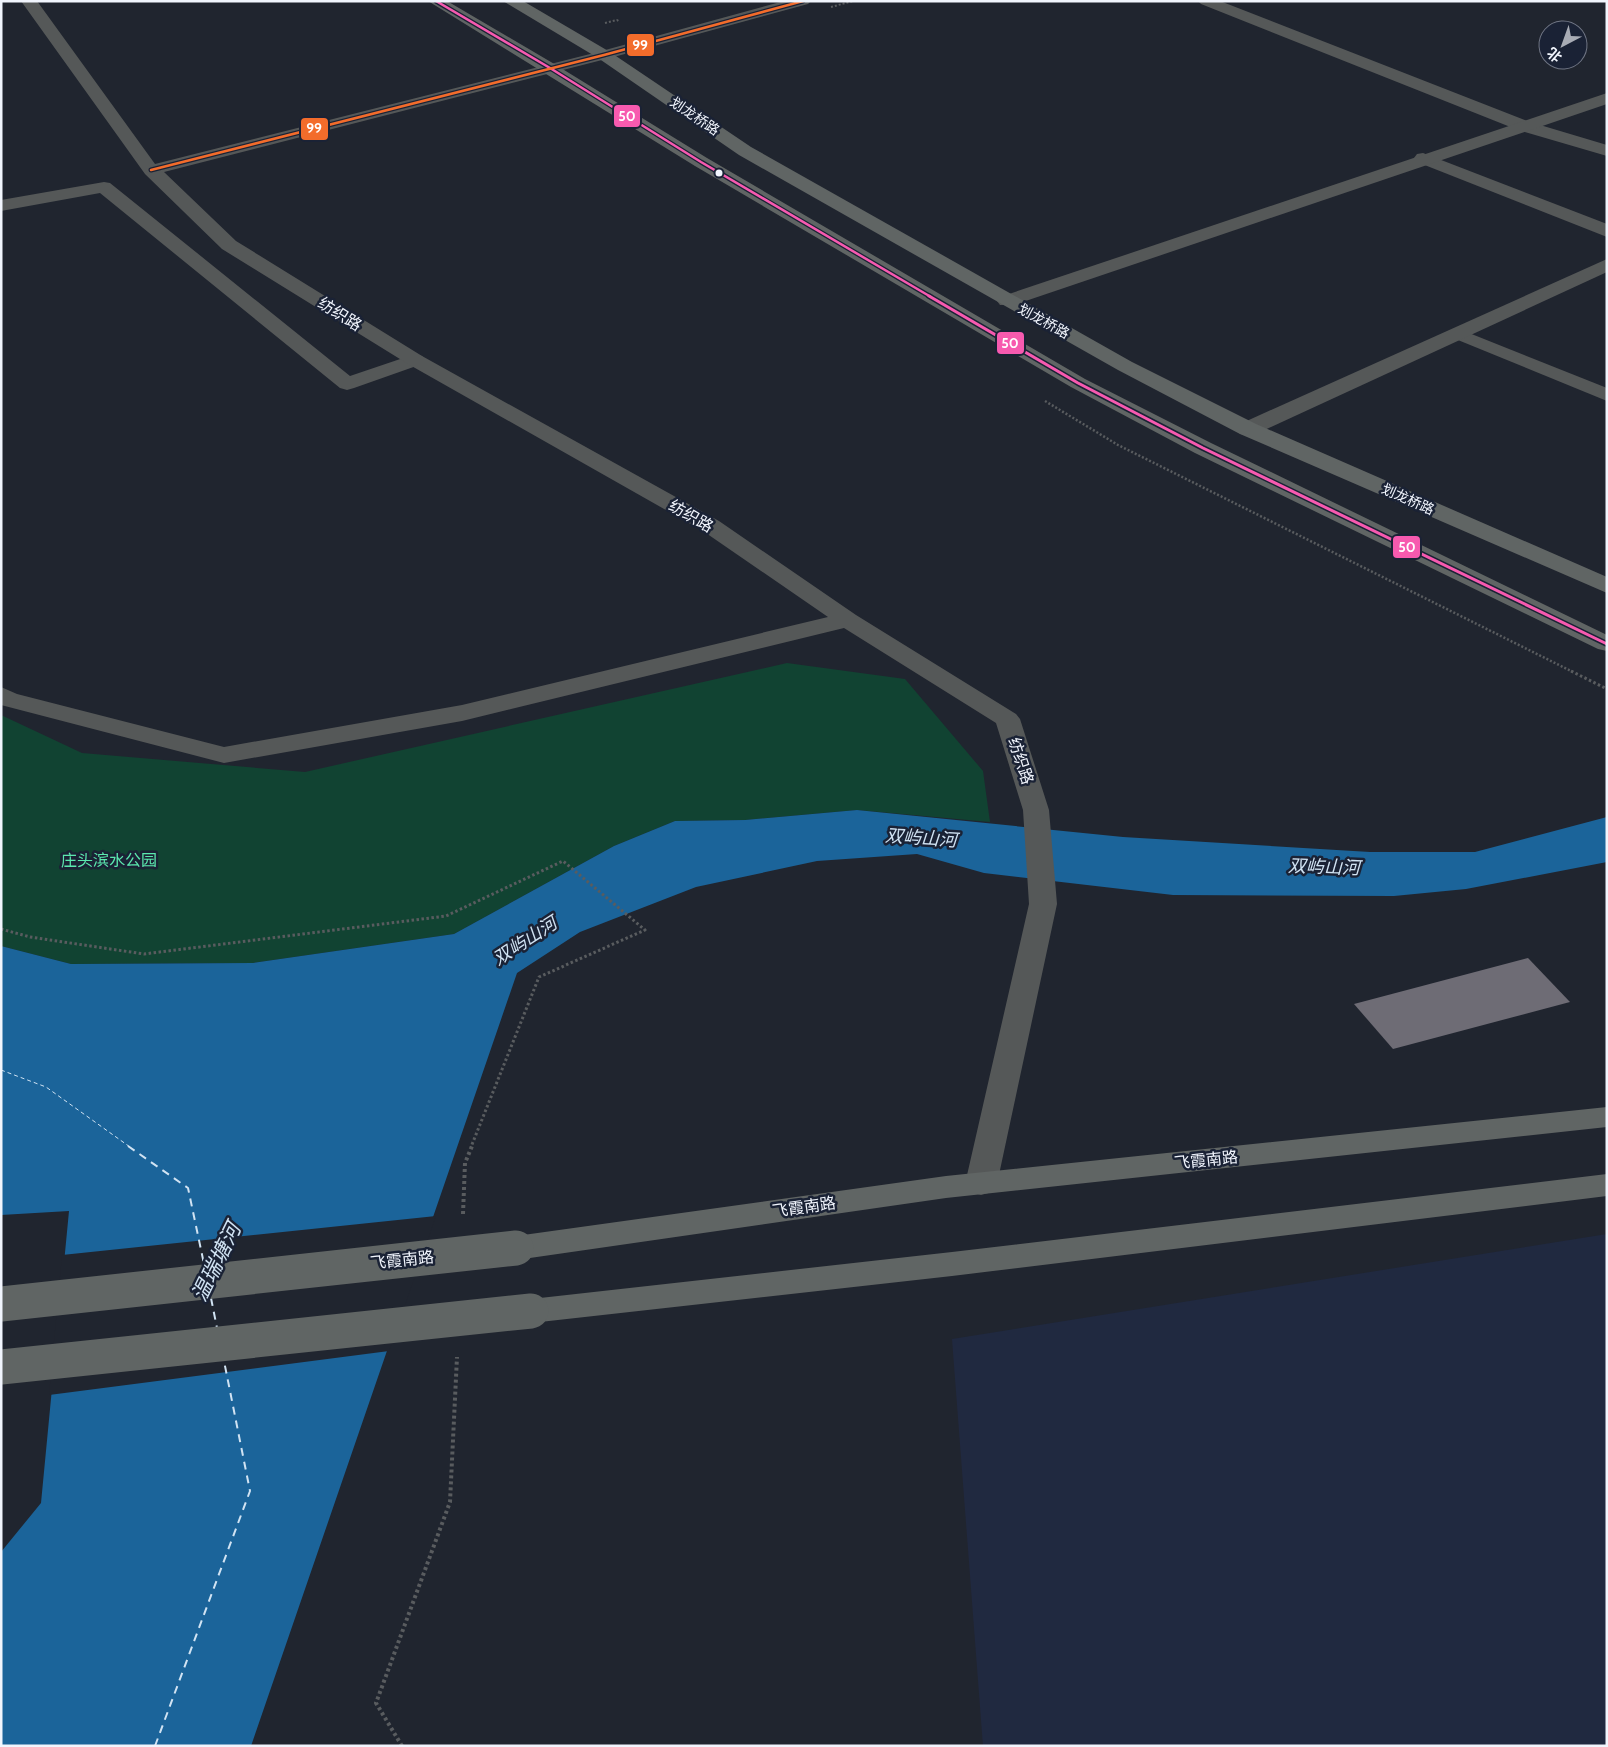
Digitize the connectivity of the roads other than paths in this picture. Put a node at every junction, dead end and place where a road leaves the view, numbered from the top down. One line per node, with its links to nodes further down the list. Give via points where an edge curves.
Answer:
1 (29, 1): 12 (street, 纺织路)
2 (436, 1): 7 (main road)
3 (512, 1): 6 (main road, 划龙桥路)
4 (803, 1): 6 (street)
5 (1206, 1): 9 (street)
6 (604, 54): 7 (street); 16 (main road, 划龙桥路, via 746,150)
7 (550, 68): 12 (street); 23 (main road, via 701,162 1078,383 1211,453)
8 (1607, 98): 9 (street)
9 (1524, 126): 10 (street); 11 (street)
10 (1607, 151)
11 (1423, 158): 14 (street); 16 (street)
12 (151, 170): 18 (street, 纺织路, via 229,246)
13 (1, 206): 18 (street, via 104,187 347,384)
14 (1607, 231)
15 (1607, 265): 17 (street)
16 (1008, 301): 20 (main road, 划龙桥路)
17 (1459, 334): 19 (lane); 20 (street)
18 (415, 360): 22 (street, 纺织路, via 710,526)
19 (1607, 395)
20 (1248, 429): 21 (main road, 划龙桥路)
21 (1607, 586)
22 (848, 620): 24 (street, via 462,713 224,755 8,699); 26 (street, 纺织路, via 1007,719 1036,810 1043,904)
23 (1607, 644)
24 (1, 694)
25 (1607, 1116): 26 (main road, 飞霞南路)
26 (981, 1184): 28 (main road, 飞霞南路, bridge, via 946,1186 516,1248)
27 (1607, 1185): 29 (main road, bridge, via 952,1264)
28 (1, 1304)
29 (1, 1367)

